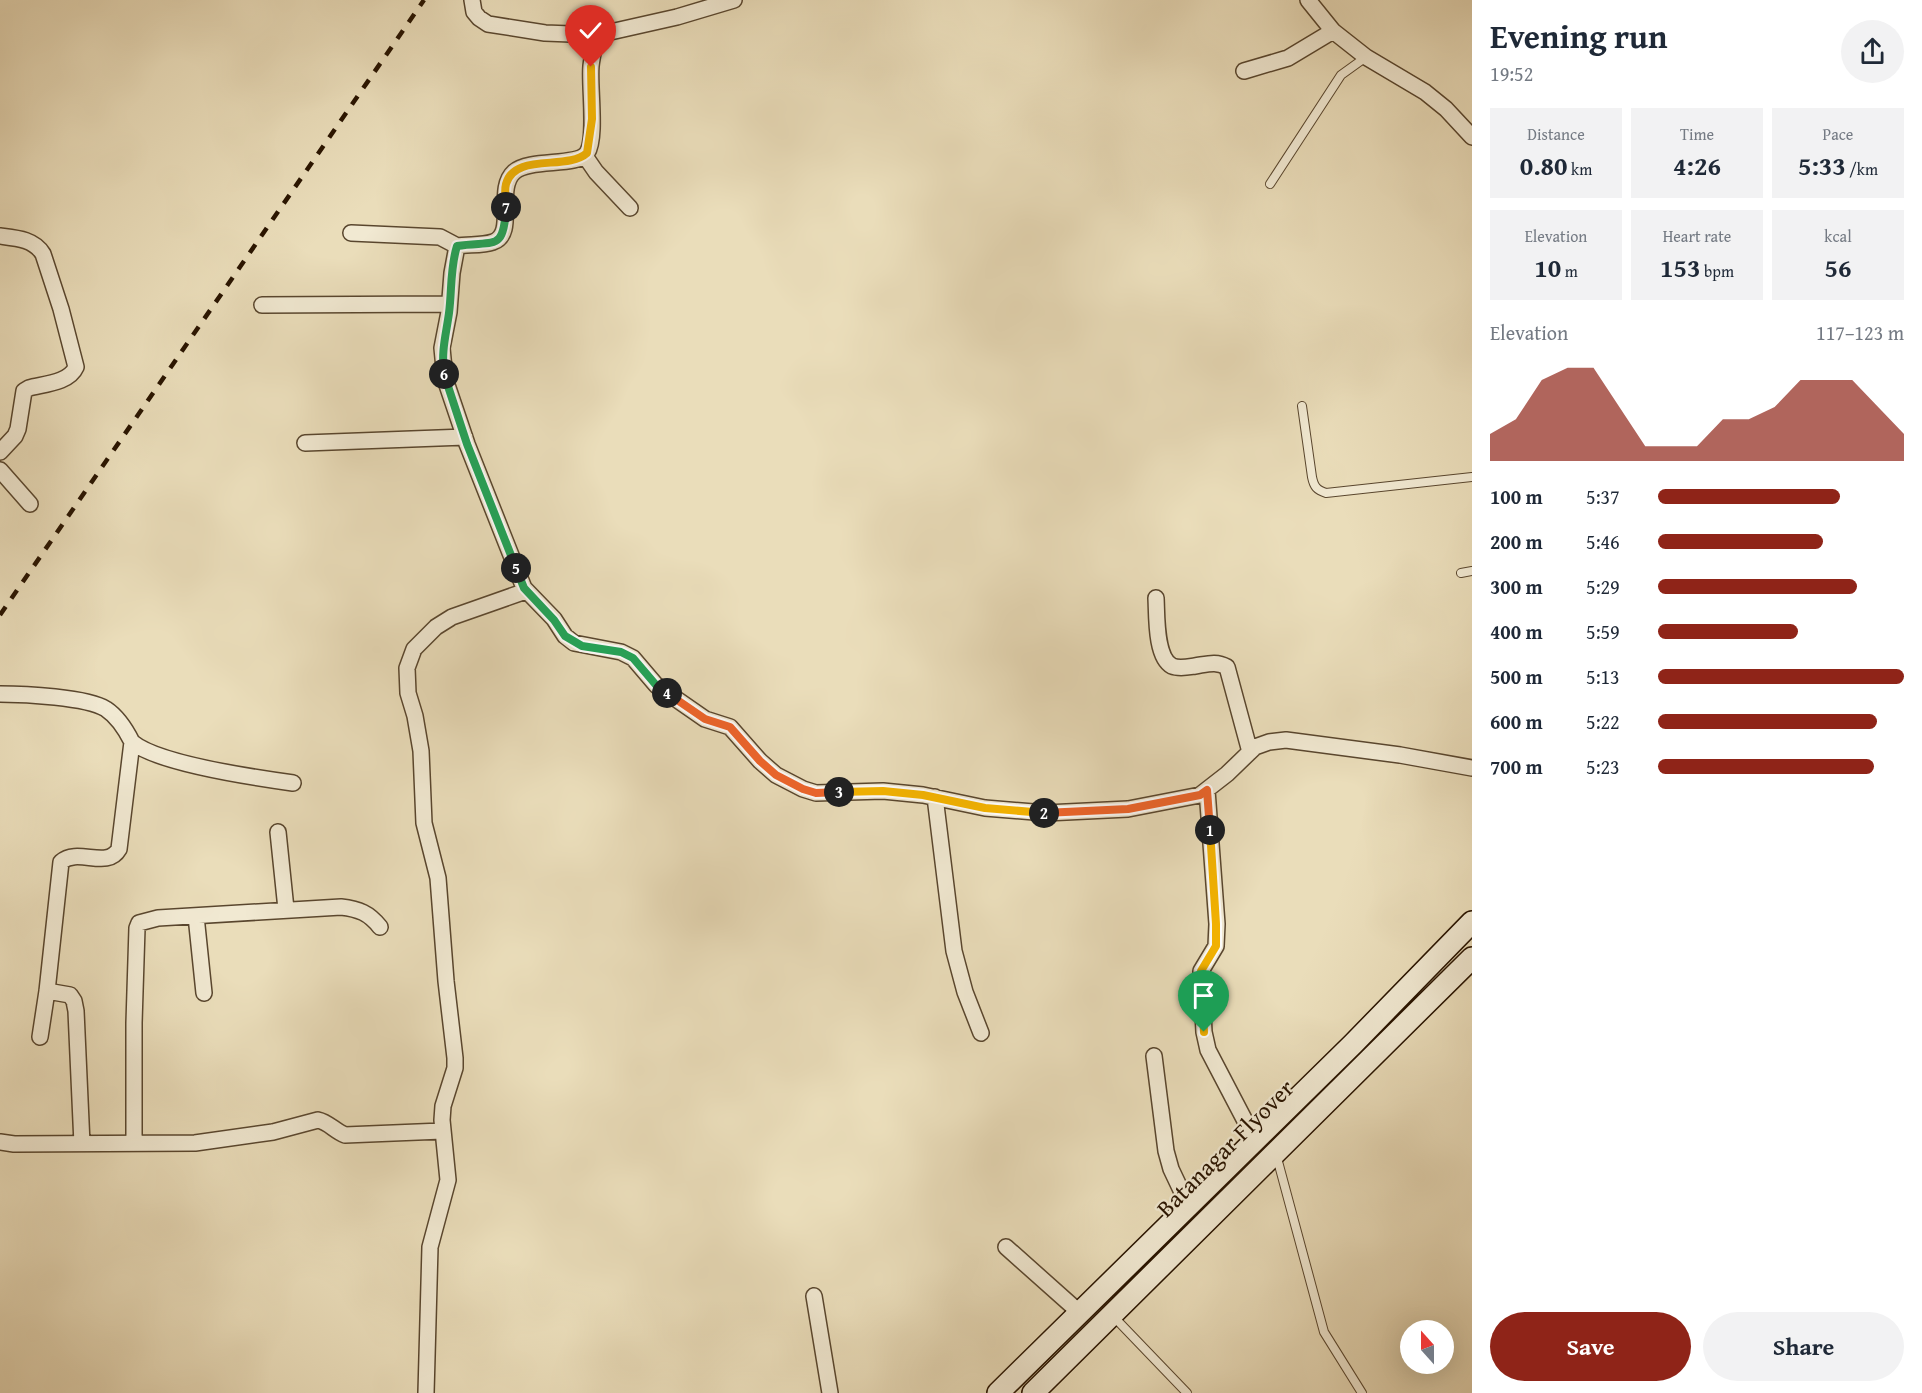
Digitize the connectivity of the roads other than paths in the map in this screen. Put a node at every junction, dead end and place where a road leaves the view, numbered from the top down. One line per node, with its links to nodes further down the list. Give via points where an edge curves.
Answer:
1 (472, 0): 6 (street, via 474,12 488,24 545,33)
2 (734, 0): 4 (street)
3 (1308, 0): 5 (street)
4 (704, 4): 6 (street)
5 (1333, 31): 7 (street); 8 (street, via 1288,58)
6 (597, 35): 10 (street, via 591,67 589,150)
7 (1366, 57): 9 (street, via 1425,92); 11 (lane, via 1341,75)
8 (1244, 71)
9 (1472, 137)
10 (585, 156): 12 (street); 15 (street, via 515,171 506,185 504,233 499,240)
11 (1270, 184)
12 (630, 207)
13 (351, 233): 15 (street, via 440,237)
14 (0, 236): 21 (street, via 39,246 76,367 69,376 24,391 18,429)
15 (457, 246): 16 (street)
16 (449, 304): 17 (street); 19 (street, via 443,365)
17 (262, 305)
18 (1302, 406): 23 (lane, via 1312,477 1318,490 1326,493)
19 (465, 437): 20 (street); 27 (street)
20 (305, 443)
21 (0, 452)
22 (0, 470): 24 (street)
23 (1472, 477)
24 (30, 504)
25 (1472, 572): 26 (lane)
26 (1461, 573)
27 (526, 591): 35 (street, via 574,643 633,658 656,685 705,719 730,727 776,775 803,789 816,793 883,791); 48 (street, via 452,617 436,627 414,650 407,668 408,693 421,751 424,823 438,878 455,1058 443,1106)
28 (1156, 598): 31 (street, via 1159,642 1164,658 1172,666 1218,662 1227,667)
29 (0, 694): 30 (street, via 95,704 114,715)
30 (132, 742): 33 (street, via 146,751 182,761); 43 (street, via 116,856 108,859 73,855 61,862)
31 (1250, 752): 32 (street, via 1269,742 1286,740); 34 (street)
32 (1472, 768)
33 (293, 783)
34 (1207, 790): 35 (street, via 1200,795 1128,809 1046,813 985,808); 49 (street, via 1216,946 1201,971 1204,1032 1209,1050)
35 (935, 797): 45 (street, via 954,951)
36 (279, 832): 37 (street)
37 (286, 909): 38 (street); 40 (street, via 350,908 371,916)
38 (196, 916): 44 (street); 52 (street, via 142,921 137,928)
39 (1472, 922): 49 (street)
40 (380, 927)
41 (1472, 938): 62 (street, Batanagar Flyover)
42 (1472, 958): 53 (street)
43 (47, 991): 46 (street); 51 (street, via 70,995 74,1001)
44 (204, 993)
45 (981, 1033)
46 (40, 1037)
47 (1154, 1056): 54 (street, via 1166,1151)
48 (442, 1131): 52 (street, via 345,1135 318,1120 228,1139); 59 (street, via 448,1180 430,1247)
49 (1255, 1140): 54 (street)
50 (0, 1142): 51 (street)
51 (82, 1143): 52 (street)
52 (134, 1143)
53 (1276, 1153): 58 (street); 65 (lane, via 1324,1332)
54 (1188, 1205): 57 (street)
55 (1006, 1247): 57 (street)
56 (814, 1296): 60 (street)
57 (1080, 1312): 61 (street)
58 (1112, 1315): 63 (street); 64 (lane)
59 (426, 1393)
60 (830, 1393)
61 (998, 1393)
62 (1012, 1393)
63 (1033, 1393)
64 (1187, 1393)
65 (1362, 1393)

